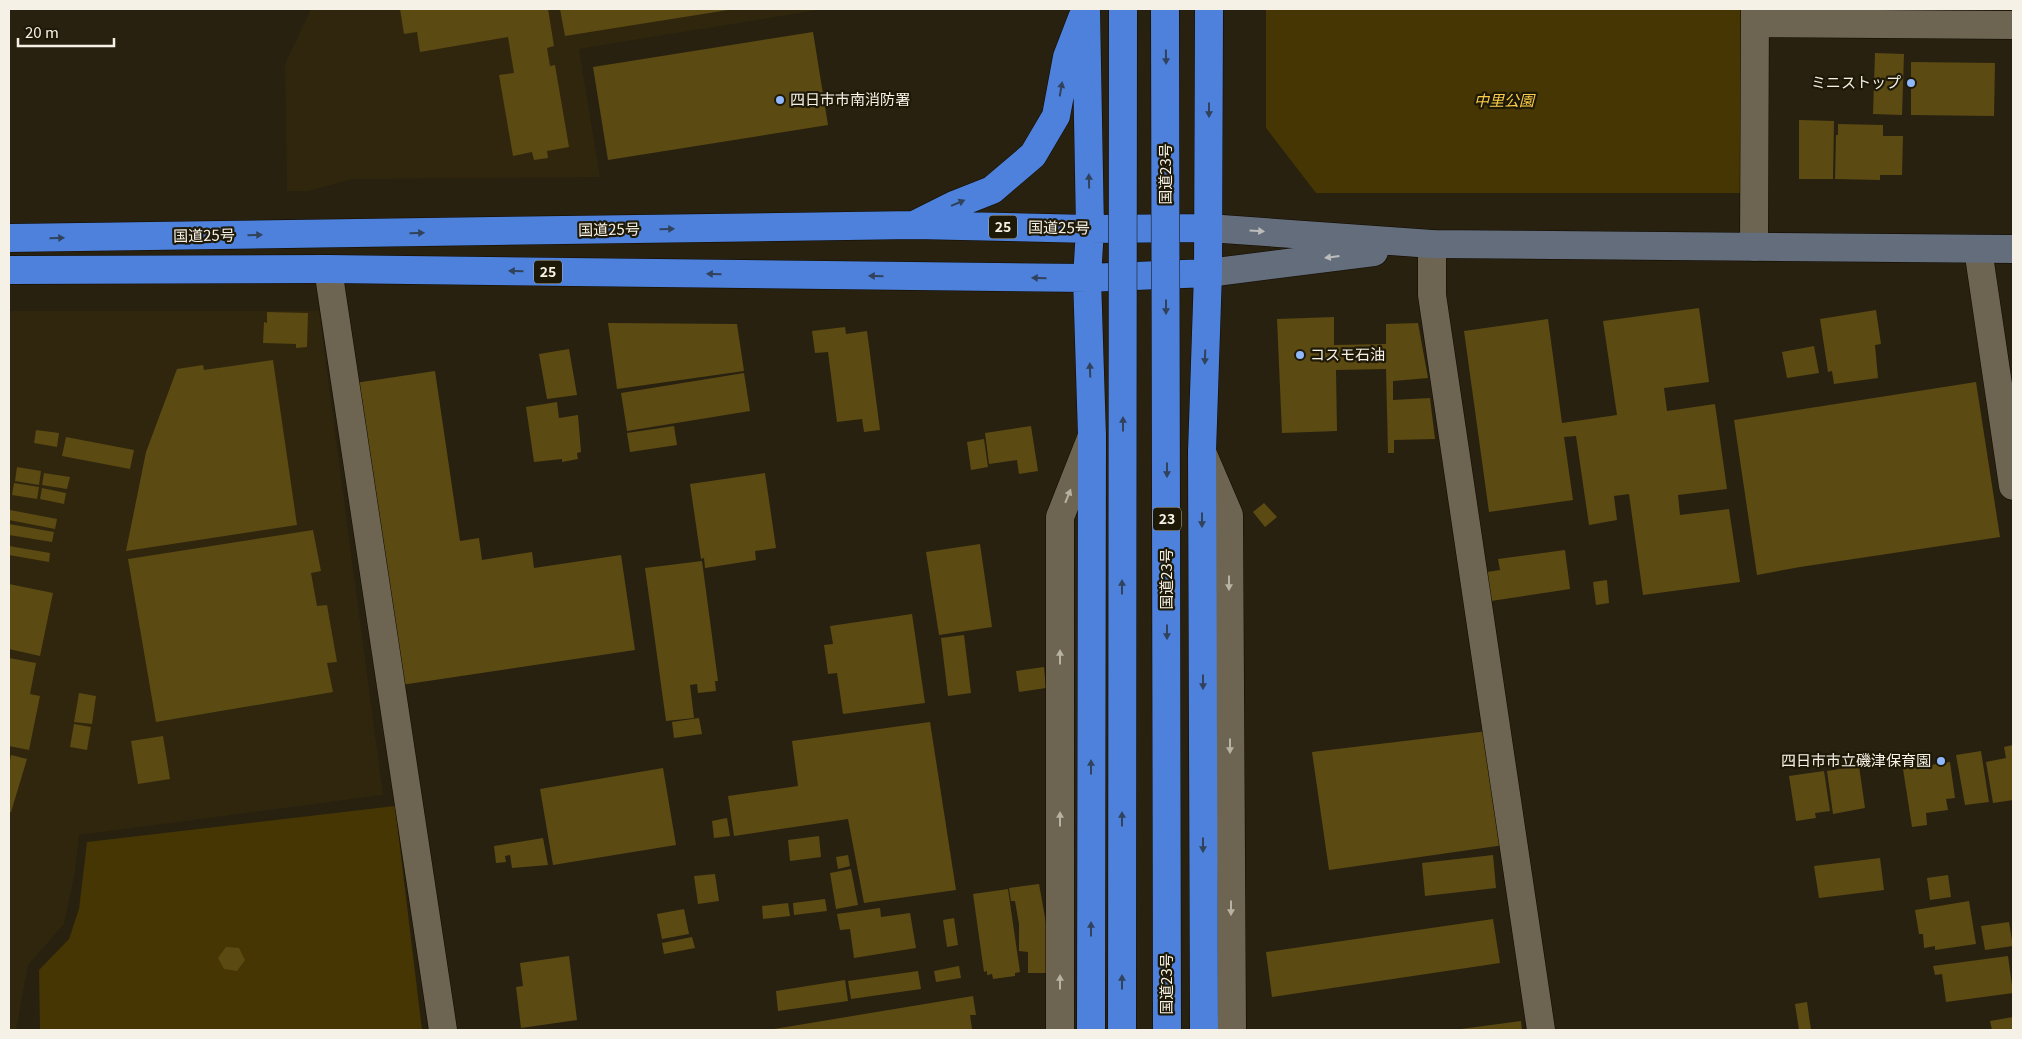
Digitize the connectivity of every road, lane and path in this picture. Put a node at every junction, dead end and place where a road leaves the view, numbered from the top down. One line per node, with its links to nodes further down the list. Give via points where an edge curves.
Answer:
1 (1086, 9): 7 (highway, one-way to 1, via 954,204 992,190 1033,155 1056,116 1067,57); 9 (highway, one-way to 1)
2 (1123, 9): 25 (highway, one-way to 2, bridge)
3 (1166, 9): 26 (highway, 国道23号 / 23, one-way to 26, bridge)
4 (1209, 9): 8 (highway, one-way to 8)
5 (1755, 16): 6 (street); 12 (street)
6 (2013, 25)
7 (915, 225): 9 (highway, 国道25号 / 25); 10 (highway, 国道25号 / 25, one-way to 7)
8 (1208, 228): 9 (highway, 国道25号 / 25); 11 (street, one-way to 11); 17 (highway)
9 (1090, 229): 18 (highway)
10 (9, 238)
11 (1432, 244): 12 (street); 17 (street, one-way to 17); 29 (street, via 1432,296)
12 (1754, 247): 13 (street)
13 (1978, 249): 14 (street); 21 (street)
14 (2013, 249)
15 (328, 269): 16 (highway, 25); 18 (highway, 25, one-way to 15); 22 (street)
16 (9, 270)
17 (1208, 273): 18 (highway, 25); 20 (highway, one-way to 20)
18 (1087, 278): 19 (highway, one-way to 18)
19 (1092, 436): 23 (street, one-way to 19, via 1060,517); 24 (highway, one-way to 19)
20 (1202, 452): 27 (highway, one-way to 27); 28 (street, one-way to 28, via 1229,515)
21 (2013, 486)
22 (443, 1030)
23 (1060, 1030)
24 (1091, 1030)
25 (1122, 1030)
26 (1167, 1030)
27 (1204, 1030)
28 (1232, 1030)
29 (1541, 1030)

